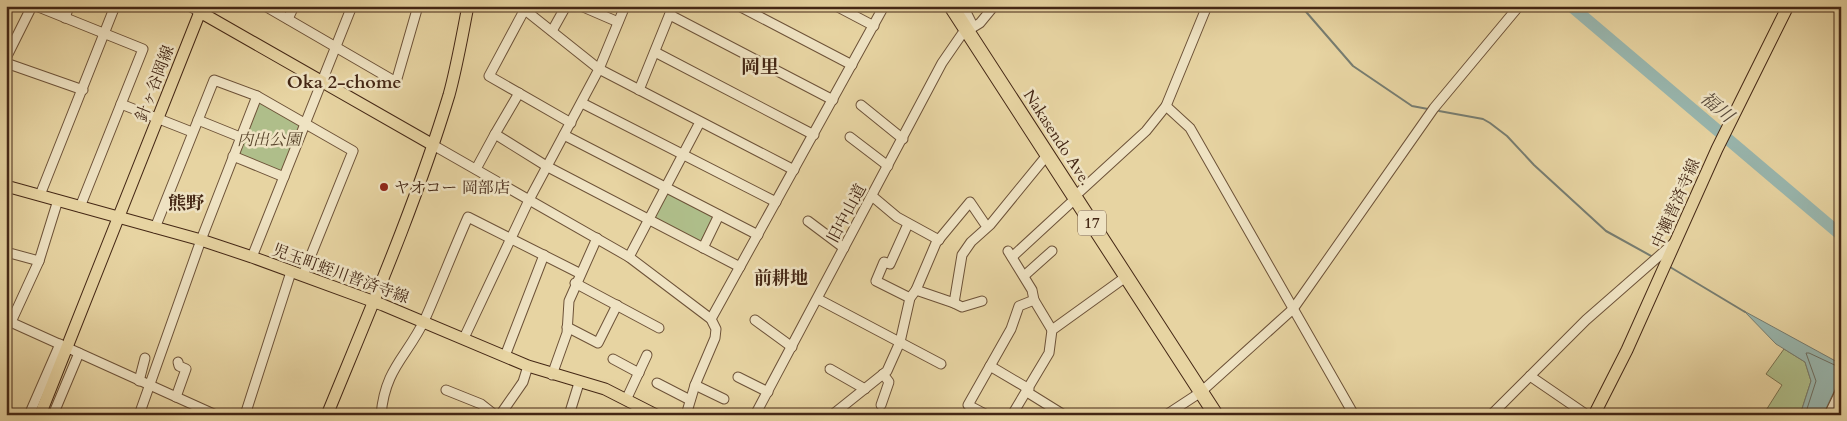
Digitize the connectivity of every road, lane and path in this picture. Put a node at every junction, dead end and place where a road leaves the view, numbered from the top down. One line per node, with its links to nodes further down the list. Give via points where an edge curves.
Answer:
1 (32, 6): 34 (street)
2 (36, 6): 25 (street)
3 (69, 6): 25 (street)
4 (115, 6): 31 (street)
5 (265, 6): 26 (street)
6 (294, 6): 26 (street)
7 (352, 6): 32 (street)
8 (418, 6): 32 (street, via 396,82)
9 (468, 6): 60 (main road, via 449,94)
10 (566, 6): 30 (street)
11 (581, 6): 27 (street)
12 (625, 6): 27 (street)
13 (739, 6): 36 (street)
14 (836, 6): 28 (street)
15 (884, 6): 28 (street)
16 (951, 6): 29 (highway, Nakasendo Ave. / 17)
17 (963, 6): 29 (street, via 971,22)
18 (994, 6): 29 (street, 旧中山道, via 980,23)
19 (1207, 6): 47 (street)
20 (1519, 6): 113 (street, via 1434,108)
21 (1788, 6): 90 (main road, 中瀬普済寺線)
22 (197, 8): 38 (main road, 針ヶ谷岡線); 48 (main road, 針ヶ谷岡線)
23 (523, 8): 30 (street); 41 (street, via 489,76)
24 (672, 10): 33 (street); 43 (street)
25 (65, 18): 31 (street)
26 (288, 20): 32 (street)
27 (618, 22): 37 (street)
28 (874, 26): 36 (street)
29 (969, 30): 59 (street, 旧中山道, via 962,34 942,63); 62 (highway, Nakasendo Ave. / 17)
30 (552, 31): 37 (street)
31 (106, 34): 39 (street); 45 (street, via 143,49)
32 (336, 47): 38 (street)
33 (654, 52): 40 (street); 56 (street)
34 (6, 58)
35 (6, 63): 39 (street)
36 (852, 65): 43 (street)
37 (599, 69): 40 (street); 44 (street)
38 (322, 82): 52 (street); 60 (main road, 針ヶ谷岡線)
39 (83, 90): 71 (street)
40 (639, 90): 50 (street)
41 (519, 93): 51 (street); 54 (street)
42 (256, 96): 49 (street, via 214,80); 52 (street); 57 (street)
43 (833, 100): 56 (street)
44 (582, 103): 51 (street); 61 (street)
45 (120, 104): 48 (street); 77 (street)
46 (861, 105): 59 (street)
47 (1166, 106): 73 (street, via 1146,131); 113 (street, via 1190,128)
48 (158, 118): 53 (street); 79 (main road, 針ヶ谷岡線)
49 (198, 120): 53 (street); 57 (street)
50 (700, 122): 61 (street); 67 (street)
51 (570, 123): 55 (street)
52 (306, 124): 68 (street); 102 (street, via 353,151)
53 (192, 132): 83 (street)
54 (495, 134): 65 (street); 66 (street)
55 (564, 135): 65 (street); 70 (street)
56 (814, 135): 67 (street)
57 (240, 137): 63 (street)
58 (850, 137): 64 (street)
59 (902, 139): 64 (street, 旧中山道)
60 (433, 145): 66 (street); 109 (main road)
61 (683, 154): 70 (street); 76 (street)
62 (1048, 154): 73 (highway, Nakasendo Ave. / 17); 84 (street)
63 (233, 156): 68 (street); 88 (street)
64 (888, 166): 72 (street, 旧中山道)
65 (548, 167): 75 (street); 80 (street)
66 (476, 169): 75 (street)
67 (794, 170): 76 (street)
68 (284, 177): 96 (street)
69 (6, 186): 71 (main road, 児玉町蛭川普済寺線)
70 (666, 187): 78 (street); 80 (street)
71 (40, 195): 74 (main road, 児玉町蛭川普済寺線)
72 (872, 196): 82 (street); 92 (street, 旧中山道)
73 (1076, 197): 103 (street, via 1010,254); 104 (highway, Nakasendo Ave. / 17)
74 (58, 200): 77 (main road, 児玉町蛭川普済寺線); 98 (street)
75 (529, 200): 86 (street); 87 (street)
76 (776, 202): 85 (street)
77 (80, 207): 79 (main road, 児玉町蛭川普済寺線)
78 (719, 215): 85 (street); 91 (street)
79 (120, 217): 83 (main road, 児玉町蛭川普済寺線); 123 (main road, 針ヶ谷岡線)
80 (649, 220): 91 (street); 97 (street)
81 (808, 221): 92 (street)
82 (908, 224): 89 (street); 106 (street, via 890,264 884,262 876,281)
83 (155, 228): 88 (main road, 児玉町蛭川普済寺線)
84 (987, 228): 89 (street, via 970,202); 111 (street, via 962,255)
85 (758, 235): 99 (street)
86 (511, 238): 95 (street); 117 (street, via 468,217); 121 (street)
87 (597, 238): 97 (street); 101 (street)
88 (201, 240): 96 (main road, 児玉町蛭川普済寺線); 144 (street)
89 (939, 240): 106 (street)
90 (1675, 242): 138 (street, via 1586,320); 179 (main road, 中瀬普済寺線)
91 (703, 248): 99 (street)
92 (844, 248): 107 (street, 旧中山道)
93 (1052, 251): 103 (street)
94 (6, 252): 98 (street)
95 (544, 255): 101 (street); 127 (street)
96 (252, 257): 100 (main road, 児玉町蛭川普済寺線)
97 (629, 257): 114 (street)
98 (39, 261): 116 (street)
99 (740, 267): 114 (street)
100 (291, 272): 102 (main road, 児玉町蛭川普済寺線); 161 (street)
101 (579, 274): 105 (street)
102 (303, 276): 109 (main road, 児玉町蛭川普済寺線)
103 (1024, 276): 108 (street)
104 (1127, 276): 120 (street); 150 (highway, Nakasendo Ave. / 17)
105 (576, 284): 112 (street); 118 (street, via 569,301)
106 (913, 294): 111 (street); 122 (street)
107 (818, 299): 122 (street); 124 (street, 旧中山道)
108 (1034, 300): 120 (street); 133 (street, via 1019,306 1011,329)
109 (374, 301): 117 (main road, 児玉町蛭川普済寺線); 162 (main road)
110 (982, 301): 111 (street, via 962,308)
111 (954, 303)
112 (616, 305): 118 (street, via 598,343); 119 (street)
113 (1293, 309): 150 (street); 176 (street)
114 (711, 319): 143 (street, via 716,329 715,338)
115 (755, 320): 124 (street)
116 (9, 321): 123 (street)
117 (424, 321): 121 (main road, 児玉町蛭川普済寺線); 163 (street, via 390,374)
118 (567, 327): 137 (street)
119 (659, 328)
120 (1052, 330): 148 (street, via 1049,354)
121 (464, 338): 127 (main road, 児玉町蛭川普済寺線)
122 (900, 342): 131 (street); 136 (street)
123 (64, 346): 125 (street); 156 (street); 157 (main road, 針ヶ谷岡線)
124 (792, 347): 149 (street, 旧中山道)
125 (79, 353): 140 (street); 158 (street)
126 (647, 355): 135 (street)
127 (505, 356): 132 (main road, 児玉町蛭川普済寺線)
128 (145, 358): 140 (street)
129 (613, 359): 135 (street)
130 (178, 362): 151 (street, via 186,369)
131 (941, 364)
132 (528, 366): 137 (main road, 児玉町蛭川普済寺線); 165 (street, via 523,382)
133 (990, 366): 148 (street); 171 (street, via 968,405)
134 (830, 369): 145 (street)
135 (639, 373): 153 (street)
136 (883, 374): 145 (street); 155 (street, via 889,382)
137 (552, 375): 141 (main road, 児玉町蛭川普済寺線)
138 (1530, 376): 177 (street); 178 (street)
139 (738, 377): 149 (street)
140 (139, 381): 144 (street)
141 (579, 383): 153 (main road, 児玉町蛭川普済寺線, via 605,389); 166 (street)
142 (657, 383): 154 (street)
143 (695, 385): 152 (street); 154 (street)
144 (149, 386): 151 (street); 159 (street)
145 (865, 389): 170 (street)
146 (446, 390): 164 (street, via 482,404)
147 (1841, 390): 180 (street)
148 (1028, 391): 172 (street); 173 (street)
149 (768, 392): 169 (street, 旧中山道)
150 (1201, 392): 174 (street); 175 (highway, Nakasendo Ave. / 17)
151 (176, 397): 160 (street)
152 (724, 399)
153 (626, 400): 167 (main road, 児玉町蛭川普済寺線)
154 (690, 400): 168 (street)
155 (881, 404)
156 (29, 415)
157 (40, 415)
158 (54, 415)
159 (139, 415)
160 (216, 415)
161 (245, 415)
162 (327, 415)
163 (381, 415)
164 (495, 415)
165 (500, 415)
166 (569, 415)
167 (656, 415)
168 (686, 415)
169 (755, 415)
170 (832, 415)
171 (987, 415)
172 (1012, 415)
173 (1064, 415)
174 (1166, 415)
175 (1216, 415)
176 (1354, 415)
177 (1492, 415)
178 (1587, 415)
179 (1594, 415)
180 (1829, 415)

